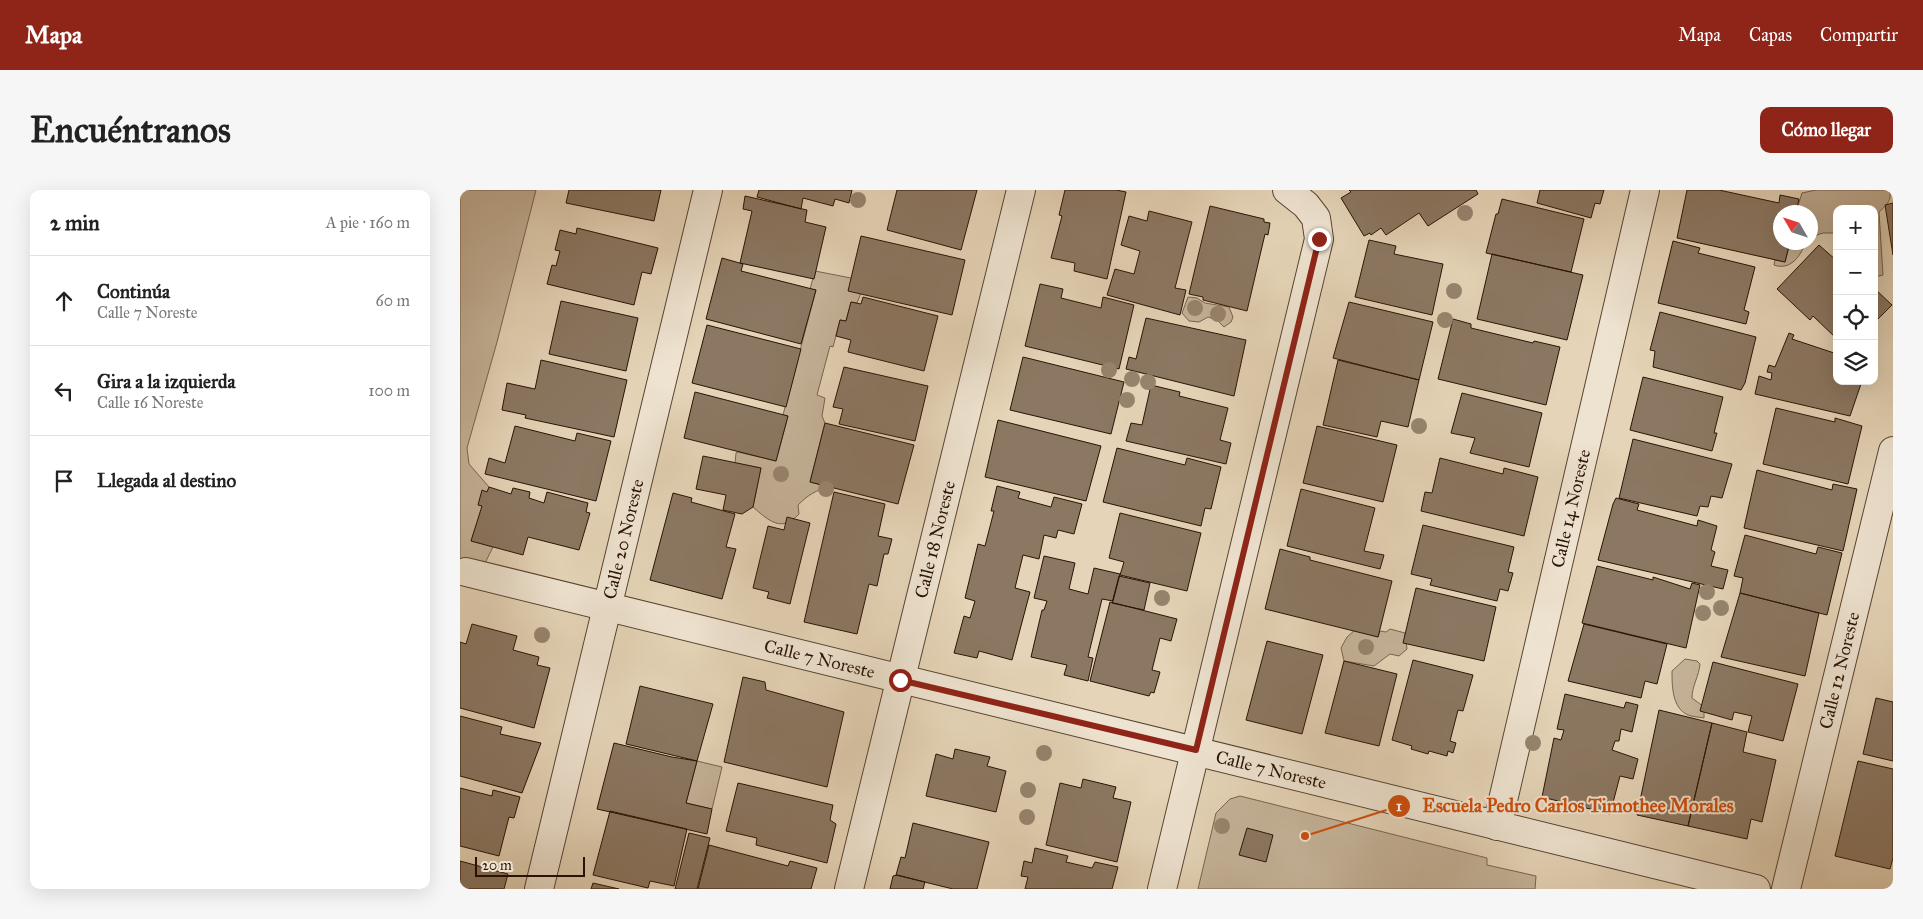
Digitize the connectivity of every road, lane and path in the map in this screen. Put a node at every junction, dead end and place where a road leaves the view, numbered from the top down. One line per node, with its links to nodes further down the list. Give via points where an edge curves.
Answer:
1 (708, 190): 7 (street, Calle 20 Noreste)
2 (1021, 190): 8 (street, Calle 18 Noreste)
3 (1287, 190): 9 (street, via 1306,204 1316,218 1319,239)
4 (1645, 190): 10 (street, Calle 14 Noreste)
5 (1893, 451): 15 (street, Calle 12 Noreste)
6 (466, 572): 7 (street, Calle 7 Noreste)
7 (607, 607): 8 (street, Calle 7 Noreste); 11 (street, Calle 20 Noreste)
8 (900, 680): 9 (street, Calle 7 Noreste); 12 (street, Calle 18 Noreste)
9 (1196, 750): 10 (street, Calle 7 Noreste); 13 (street)
10 (1497, 826): 14 (street, Calle 7 Noreste)
11 (539, 889)
12 (849, 889)
13 (1162, 889)
14 (1756, 889)
15 (1786, 889)

